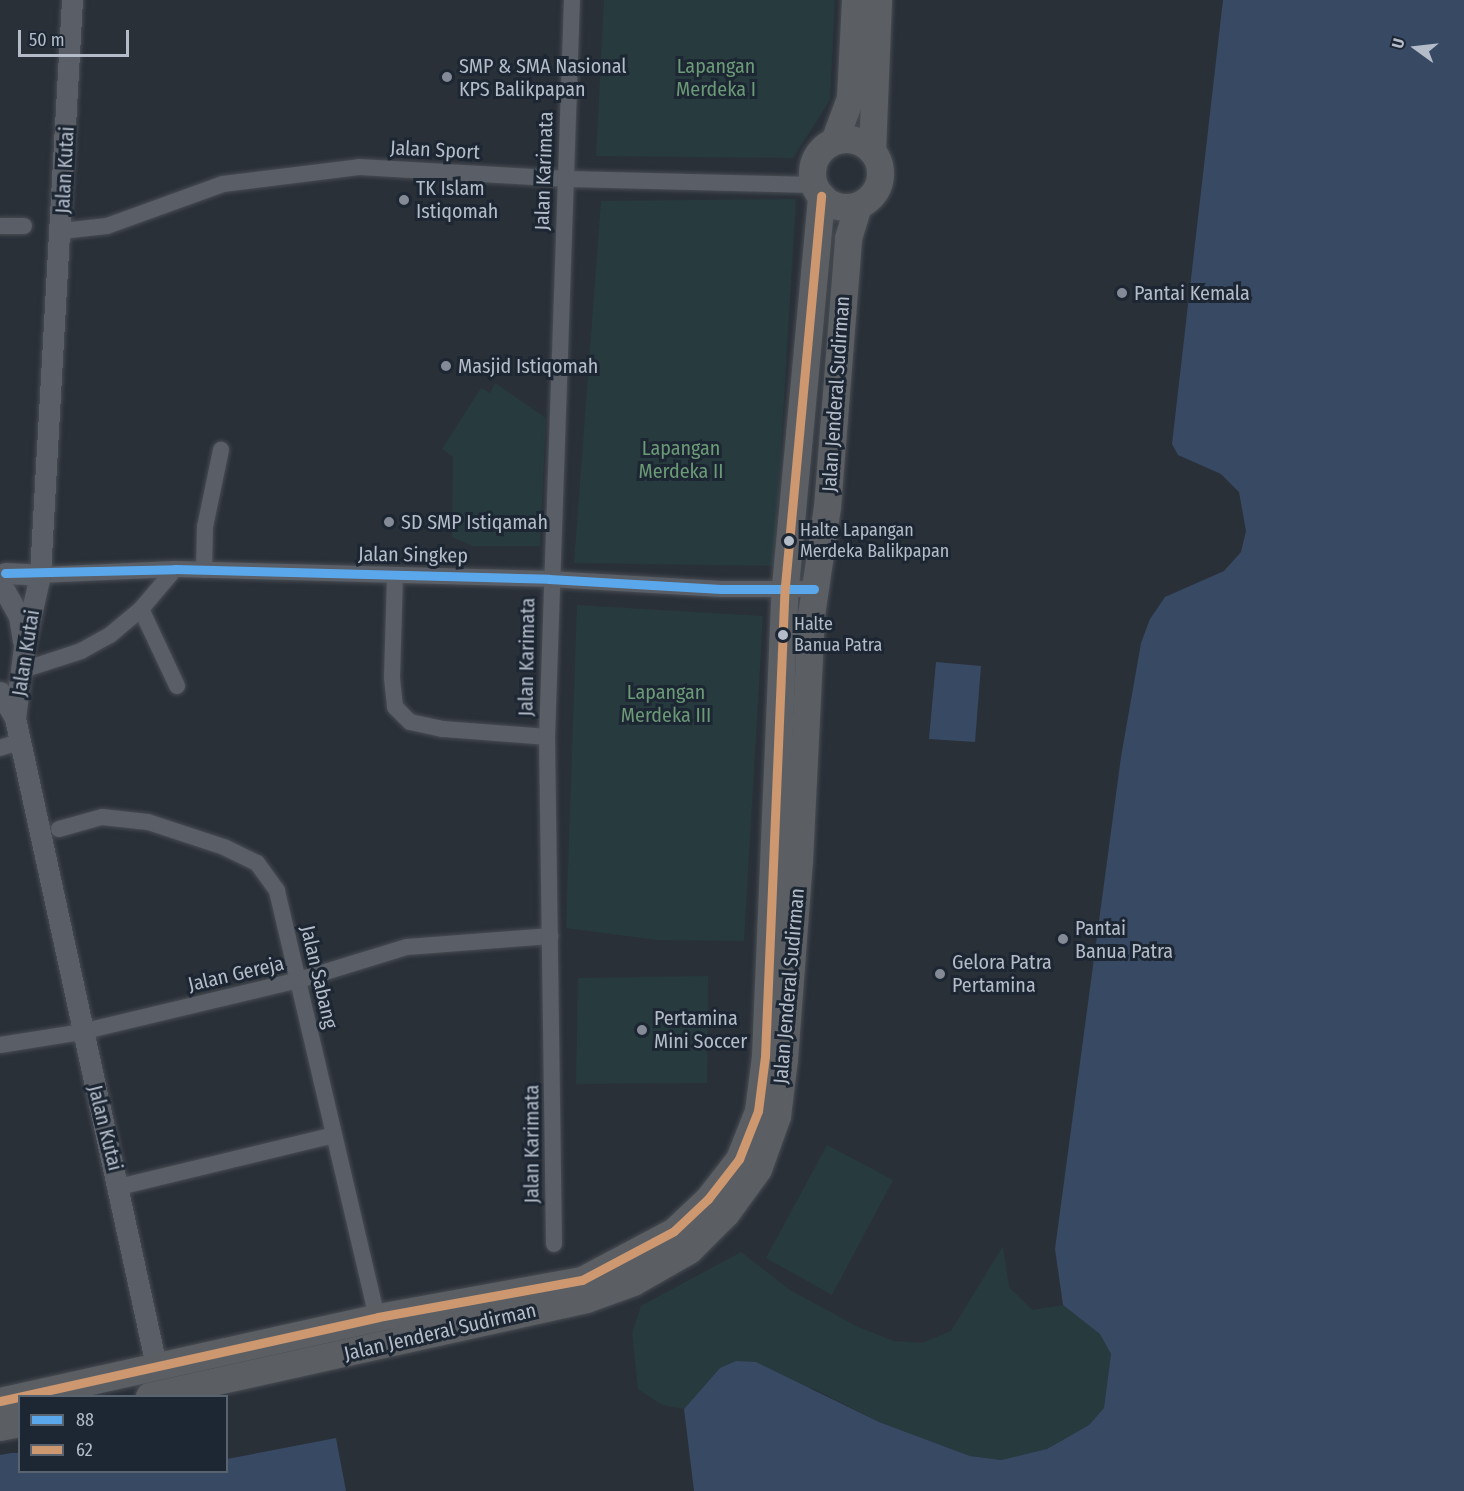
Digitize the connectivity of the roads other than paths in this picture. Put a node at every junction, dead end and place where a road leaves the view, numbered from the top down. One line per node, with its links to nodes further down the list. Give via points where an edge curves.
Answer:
1 (72, 0): 12 (street, Jalan Kutai)
2 (572, 0): 7 (street, Jalan Karimata)
3 (855, 0): 5 (highway, Jalan Jenderal Sudirman, via 850,98)
4 (878, 0): 6 (highway, Jalan Jenderal Sudirman)
5 (834, 141): 6 (highway, via 855,140); 8 (highway, Jalan Jenderal Sudirman, via 817,154 812,174)
6 (872, 151): 9 (highway, Jalan Jenderal Sudirman, via 878,160 879,182 874,192)
7 (568, 179): 8 (street, Jalan Sport); 12 (street, Jalan Sport, via 359,167 274,175 223,184 107,226); 18 (street, Jalan Karimata)
8 (817, 191): 9 (highway, via 838,206); 20 (highway, Jalan Jenderal Sudirman)
9 (858, 205): 21 (highway, Jalan Jenderal Sudirman, via 848,238 827,507)
10 (0, 226): 11 (street)
11 (24, 226)
12 (62, 231): 16 (street, Jalan Kutai)
13 (221, 450): 15 (street, via 206,527)
14 (175, 569): 15 (street, Jalan Singkep); 16 (street, Jalan Singkep); 22 (street)
15 (204, 570): 17 (street, Jalan Singkep)
16 (40, 575): 19 (street); 23 (street, Jalan Kutai)
17 (395, 576): 18 (street, Jalan Singkep); 28 (street, via 394,707 410,722 443,729)
18 (549, 579): 20 (street, Jalan Singkep, via 721,589); 28 (street, Jalan Karimata)
19 (2, 582): 23 (street, via 19,616)
20 (785, 586): 21 (street, Jalan Singkep); 39 (highway, Jalan Jenderal Sudirman, via 764,1067 758,1111 739,1159 708,1199 674,1231 582,1280 378,1317)
21 (814, 589): 41 (highway, Jalan Jenderal Sudirman, via 799,861 777,1116 758,1169 726,1213 689,1250 633,1282 586,1299)
22 (141, 609): 24 (street, via 110,635 81,651); 25 (street)
23 (24, 646): 24 (street, Jalan Kutai)
24 (23, 670): 27 (street, Jalan Kutai)
25 (177, 686)
26 (0, 692): 27 (street)
27 (15, 718): 29 (street, Jalan Kutai)
28 (547, 737): 31 (street, Jalan Karimata)
29 (9, 745): 33 (street, Jalan Kutai)
30 (59, 829): 32 (street, Jalan Sabang, via 102,817 148,822 224,847 257,863 277,891)
31 (551, 936): 32 (street, Jalan Gereja, via 407,947); 37 (street, Jalan Karimata)
32 (299, 980): 33 (street, Jalan Gereja); 35 (street, Jalan Sabang)
33 (81, 1032): 34 (street, Jalan Gereja); 36 (street, Jalan Kutai)
34 (0, 1045)
35 (334, 1135): 36 (street); 38 (street, Jalan Sabang)
36 (119, 1187): 39 (street, Jalan Kutai)
37 (554, 1244)
38 (375, 1308)
39 (156, 1365): 40 (highway, Jalan Jenderal Sudirman); 41 (highway)
40 (26, 1395)
41 (156, 1395)
42 (18, 1397): 43 (highway, Jalan Jenderal Sudirman)
43 (0, 1401)
44 (18, 1423): 45 (highway)
45 (0, 1427)

